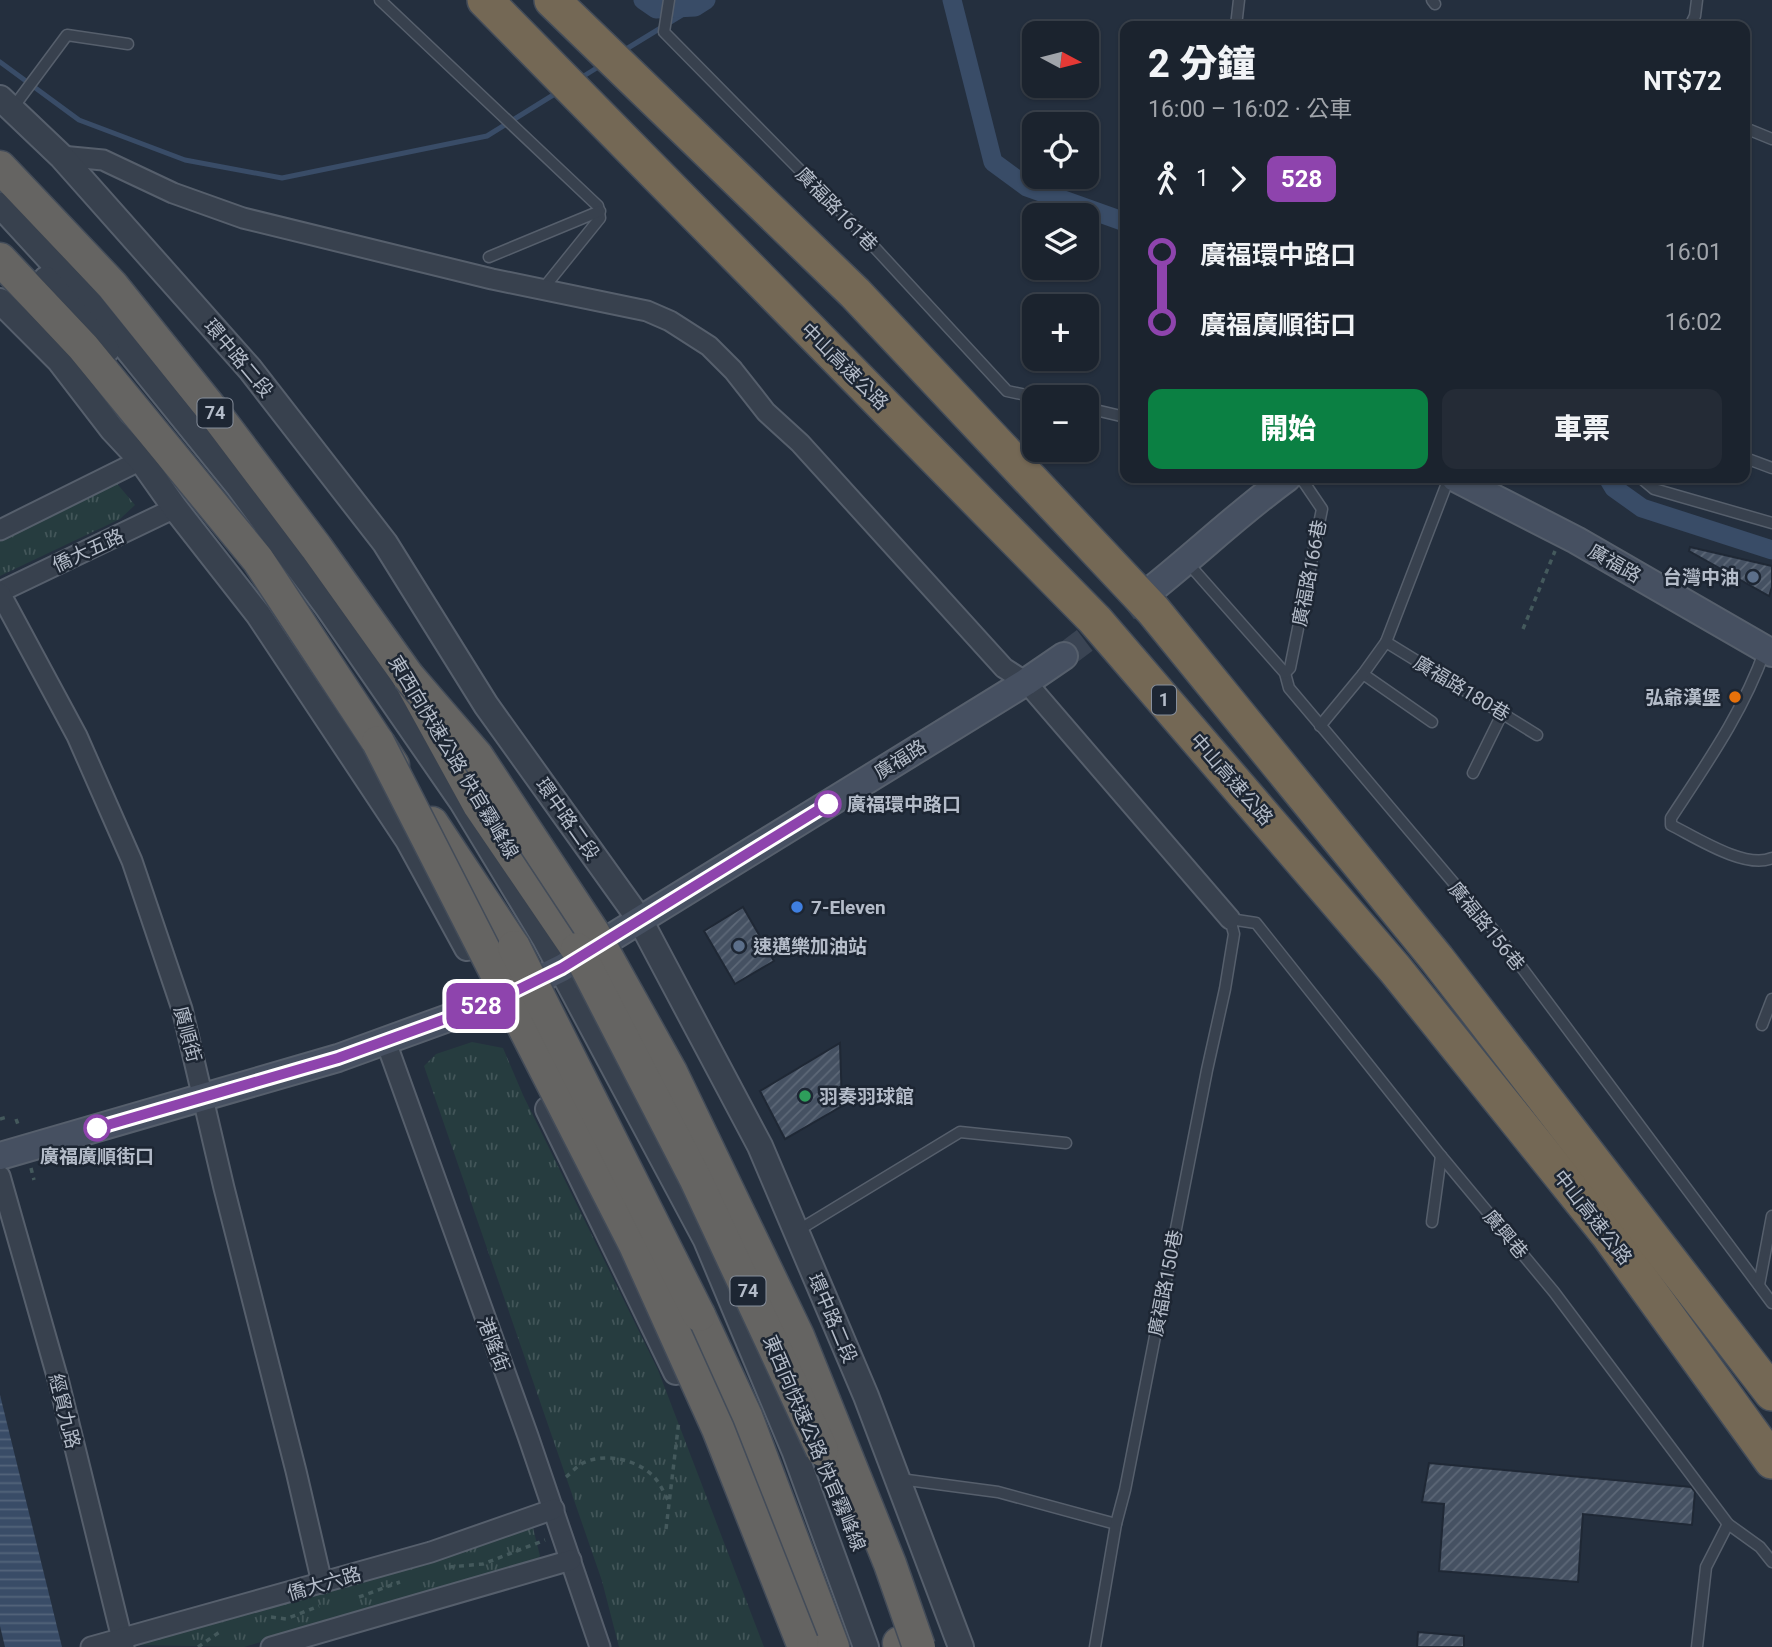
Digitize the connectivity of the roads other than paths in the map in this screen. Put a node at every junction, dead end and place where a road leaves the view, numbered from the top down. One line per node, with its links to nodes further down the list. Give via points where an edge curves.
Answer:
1 (380, 0): 16 (lane)
2 (485, 0): 71 (highway, 中山高速公路 / 1, via 1095,620 1395,968 1608,1234)
3 (552, 0): 70 (highway, 中山高速公路, via 855,293 1153,610 1437,959)
4 (669, 0): 22 (lane, 廣福路161巷, via 664,32 853,224 1007,391)
5 (1239, 0): 7 (lane)
6 (1697, 0): 8 (lane)
7 (1237, 21)
8 (1692, 21)
9 (128, 44): 10 (lane, via 67,35)
10 (6, 104): 13 (street, 環中路二段)
11 (1750, 130): 12 (lane)
12 (1772, 139)
13 (61, 156): 20 (street, via 103,160 243,218); 54 (street, 環中路二段, via 250,369 386,543 486,705)
14 (0, 167): 44 (highway, 東西向快速公路 快官霧峰線 / 74, via 112,285 197,391)
15 (0, 205): 55 (street, via 90,303 238,486 320,597 462,802)
16 (600, 211): 18 (lane); 20 (lane, via 600,218)
17 (0, 226): 55 (street, via 172,426 296,587)
18 (489, 257)
19 (0, 259): 50 (highway, via 83,347 258,560)
20 (542, 290): 45 (street, via 647,311 709,346 1004,667)
21 (0, 301): 25 (street, via 59,360)
22 (1022, 394)
23 (1099, 411): 24 (lane)
24 (1120, 415)
25 (141, 460): 33 (street); 35 (street)
26 (1750, 460): 27 (lane)
27 (1772, 468)
28 (1280, 483): 36 (main road)
29 (1304, 483): 42 (lane, 廣福路166巷, via 1322,509 1290,668)
30 (1446, 483): 39 (lane)
31 (1465, 483): 40 (main road, 廣福路)
32 (1647, 483): 34 (lane, via 1654,489)
33 (176, 509): 37 (street, 僑大五路); 57 (street, via 258,614 408,840)
34 (1772, 523)
35 (0, 530)
36 (1187, 562): 38 (main road); 42 (lane, 廣福路156巷)
37 (0, 593): 60 (street, 廣順街, via 77,736 132,861 182,1009)
38 (1142, 597)
39 (1386, 642): 43 (lane); 46 (lane, 廣福路180巷)
40 (1769, 651): 52 (lane, via 1731,727 1671,818 1671,825 1743,860)
41 (1064, 656): 45 (main road, 廣福路)
42 (1285, 673): 48 (lane, 廣福路156巷, via 1289,688)
43 (1363, 674): 47 (lane); 48 (lane)
44 (408, 676): 87 (highway, 東西向快速公路 快官霧峰線 / 74, bridge, via 479,805 577,949 696,1180 815,1432); 88 (highway, bridge, via 484,768 593,932 671,1072 798,1336)
45 (1026, 682): 53 (street); 54 (main road, 廣福路)
46 (1503, 712): 49 (lane, 廣福路180巷); 51 (lane)
47 (1433, 722)
48 (1320, 726): 68 (lane, 廣福路156巷, via 1496,933)
49 (1538, 735)
50 (378, 742): 80 (highway, bridge, via 635,1245 718,1429); 84 (highway, bridge, via 513,947 699,1315 746,1416)
51 (1473, 774)
52 (1772, 858)
53 (1230, 919): 63 (lane, 廣興巷, via 1256,923); 74 (lane, 廣福路150巷, via 1234,934 1225,989)
54 (640, 920): 55 (main road, 廣福路); 67 (street, 環中路二段, via 760,1146)
55 (555, 972): 57 (main road, 廣福路); 85 (street, via 686,1229 774,1433); 86 (street, via 706,1240 794,1450)
56 (1772, 999): 58 (lane)
57 (495, 1001): 59 (main road, 廣福路); 80 (street, via 699,1420)
58 (1762, 1025)
59 (386, 1042): 60 (main road, 廣福路); 73 (street, 港隆街)
60 (204, 1096): 62 (main road, 廣福路); 78 (street, 廣順街)
61 (1066, 1143): 67 (lane, via 960,1132)
62 (0, 1156)
63 (1441, 1156): 66 (lane); 75 (lane, 廣興巷, via 1554,1292)
64 (0, 1176): 79 (street, 經貿九路, via 59,1383)
65 (1772, 1216): 68 (lane)
66 (1432, 1222)
67 (796, 1231): 72 (street, 環中路二段)
68 (1759, 1285): 69 (lane, 廣福路156巷)
69 (1772, 1303)
70 (1772, 1393)
71 (1772, 1461)
72 (899, 1479): 74 (lane, via 998,1492); 89 (street, 環中路二段)
73 (554, 1509): 76 (street, 港隆街); 78 (street, 僑大六路, via 431,1552)
74 (1116, 1524): 90 (lane, 廣福路150巷)
75 (1728, 1524): 77 (lane, 廣興巷, via 1760,1547); 91 (lane, via 1706,1567)
76 (571, 1560): 82 (street); 83 (street, 港隆街)
77 (1772, 1562)
78 (322, 1583): 79 (street, 僑大六路)
79 (123, 1642): 81 (street, 僑大六路)
80 (799, 1645)
81 (91, 1647)
82 (271, 1647)
83 (600, 1647)
84 (833, 1647)
85 (856, 1647)
86 (866, 1647)
87 (900, 1647)
88 (919, 1647)
89 (961, 1647)
90 (1095, 1647)
91 (1697, 1647)

